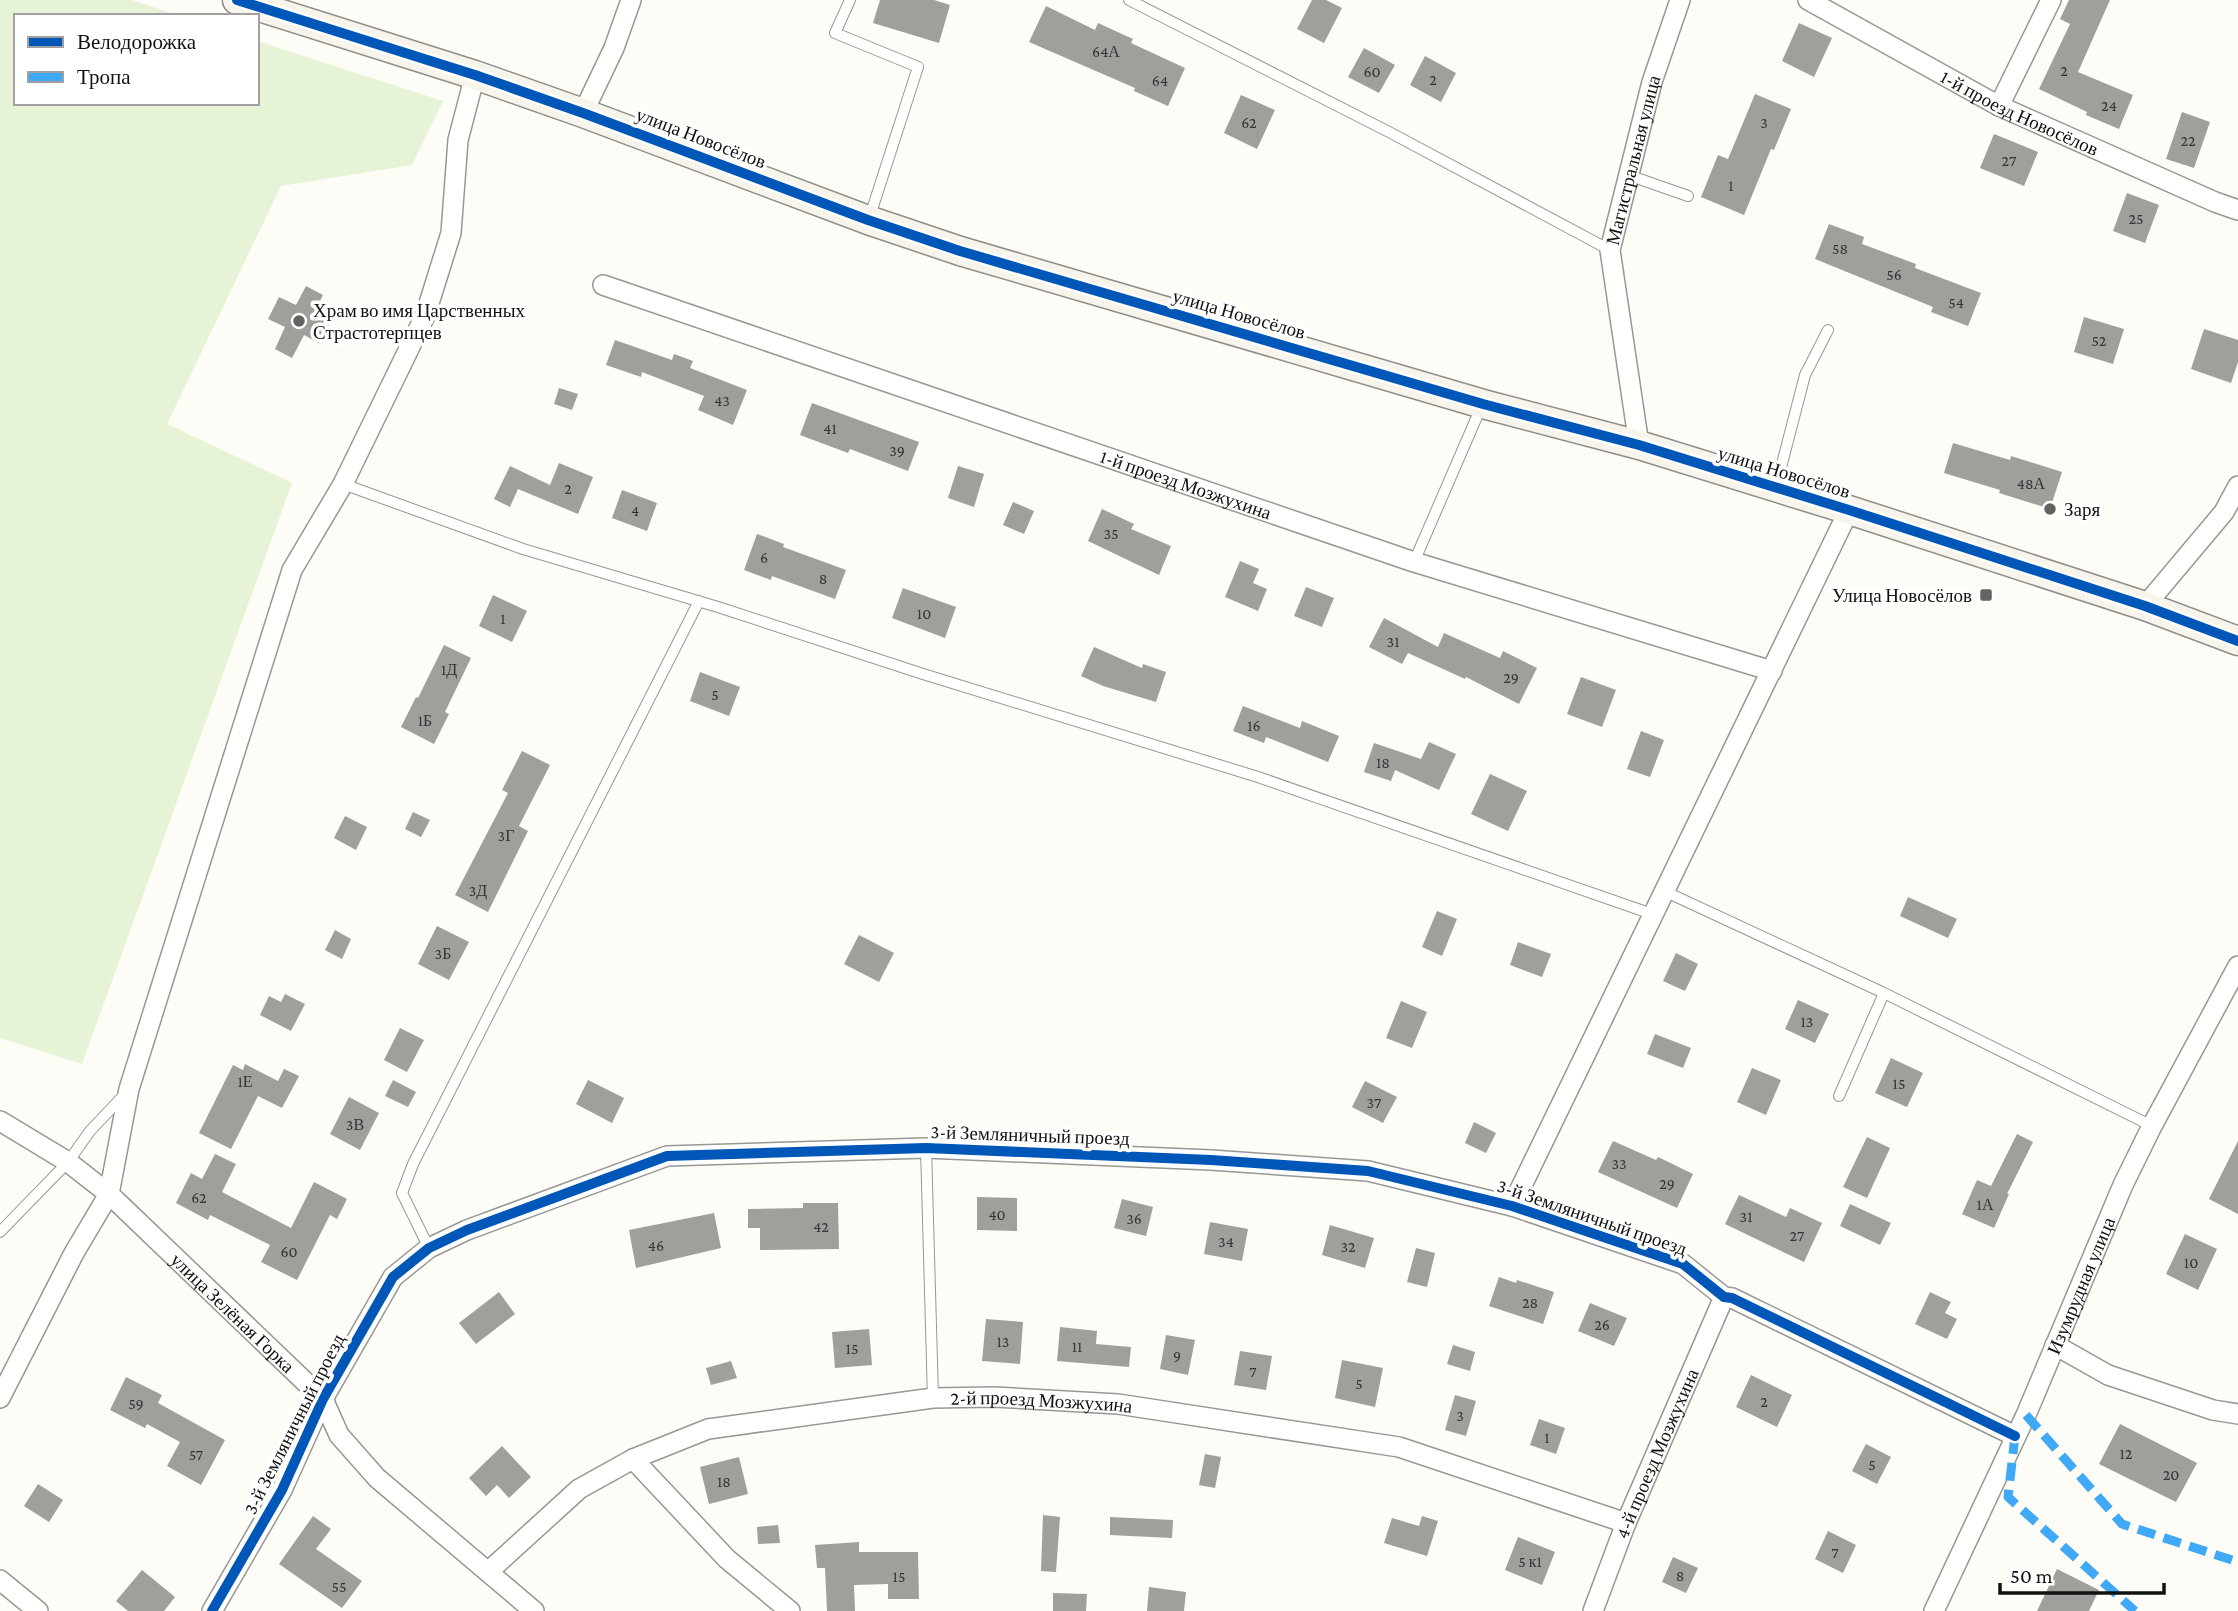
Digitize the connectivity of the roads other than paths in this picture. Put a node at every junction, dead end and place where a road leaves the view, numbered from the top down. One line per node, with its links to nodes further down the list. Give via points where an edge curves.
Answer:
1 (237, 0): 8 (street, улица Новосёлов)
2 (631, 0): 10 (street)
3 (849, 0): 14 (lane, via 835,33 918,67)
4 (1129, 0): 15 (lane)
5 (1808, 0): 9 (street, 1-й проезд Новосёлов)
6 (2051, 0): 9 (street)
7 (1676, 2): 11 (street, Магистральная улица)
8 (475, 75): 10 (street, улица Новосёлов); 20 (street, via 458,140 451,233 425,316)
9 (1999, 106): 13 (street, 1-й проезд Новосёлов)
10 (583, 113): 14 (street, улица Новосёлов)
11 (1628, 175): 12 (lane); 15 (street, Магистральная улица)
12 (1688, 196)
13 (2238, 210)
14 (869, 220): 18 (street, улица Новосёлов, via 960,251)
15 (1610, 250): 19 (street, Магистральная улица)
16 (603, 285): 24 (street, 1-й проезд Мозжухина)
17 (1828, 330): 22 (lane, via 1805,375)
18 (1483, 404): 19 (street, улица Новосёлов); 24 (lane)
19 (1639, 445): 22 (street, улица Новосёлов)
20 (343, 484): 25 (lane, via 523,549); 33 (street, via 292,570)
21 (2238, 486): 26 (street, via 2224,512)
22 (1776, 487): 23 (street, улица Новосёлов)
23 (1849, 510): 26 (street, улица Новосёлов); 28 (street)
24 (1414, 562): 28 (street, 1-й проезд Мозжухина)
25 (699, 601): 30 (lane, via 1258,777); 42 (lane, via 413,1164 402,1193)
26 (2145, 606): 27 (street, улица Новосёлов)
27 (2238, 641)
28 (1772, 671): 29 (street)
29 (1663, 891): 30 (street); 32 (lane)
30 (1652, 914): 40 (street)
31 (2238, 966): 36 (street, Изумрудная улица)
32 (1884, 993): 34 (lane); 36 (lane)
33 (129, 1089): 38 (lane); 39 (street)
34 (1839, 1096)
35 (0, 1121): 38 (street, улица Зелёная Горка)
36 (2152, 1126): 44 (street, Изумрудная улица)
37 (926, 1148): 40 (street, 3-й Земляничный проезд, via 1368,1171); 42 (street, 3-й Земляничный проезд, via 667,1156); 46 (lane)
38 (68, 1162): 39 (street, улица Зелёная Горка); 41 (lane)
39 (109, 1194): 45 (street); 47 (street, улица Зелёная Горка)
40 (1512, 1206): 43 (street, 3-й Земляничный проезд, via 1683,1264)
41 (0, 1232)
42 (429, 1248): 47 (street, 3-й Земляничный проезд, via 393,1277)
43 (1724, 1297): 49 (street, 3-й Земляничный проезд); 51 (street, 4-й проезд Мозжухина)
44 (2055, 1345): 48 (street, via 2108,1375); 49 (street, Изумрудная улица)
45 (0, 1398)
46 (933, 1398): 50 (street, 2-й проезд Мозжухина, via 708,1429); 51 (street, 2-й проезд Мозжухина, via 1118,1404 1399,1447)
47 (323, 1399): 52 (street, улица Зелёная Горка, via 339,1435 377,1478); 55 (street, 3-й Земляничный проезд, via 282,1490)
48 (2238, 1414)
49 (2015, 1436): 59 (street, Изумрудная улица)
50 (633, 1459): 52 (street, 2-й проезд Мозжухина, via 579,1489); 57 (street, via 727,1559)
51 (1626, 1523): 58 (street, 4-й проезд Мозжухина)
52 (489, 1571): 56 (street, улица Зелёная Горка)
53 (0, 1580): 54 (street)
54 (38, 1611)
55 (212, 1611)
56 (534, 1611)
57 (790, 1611)
58 (1593, 1611)
59 (1934, 1611)

